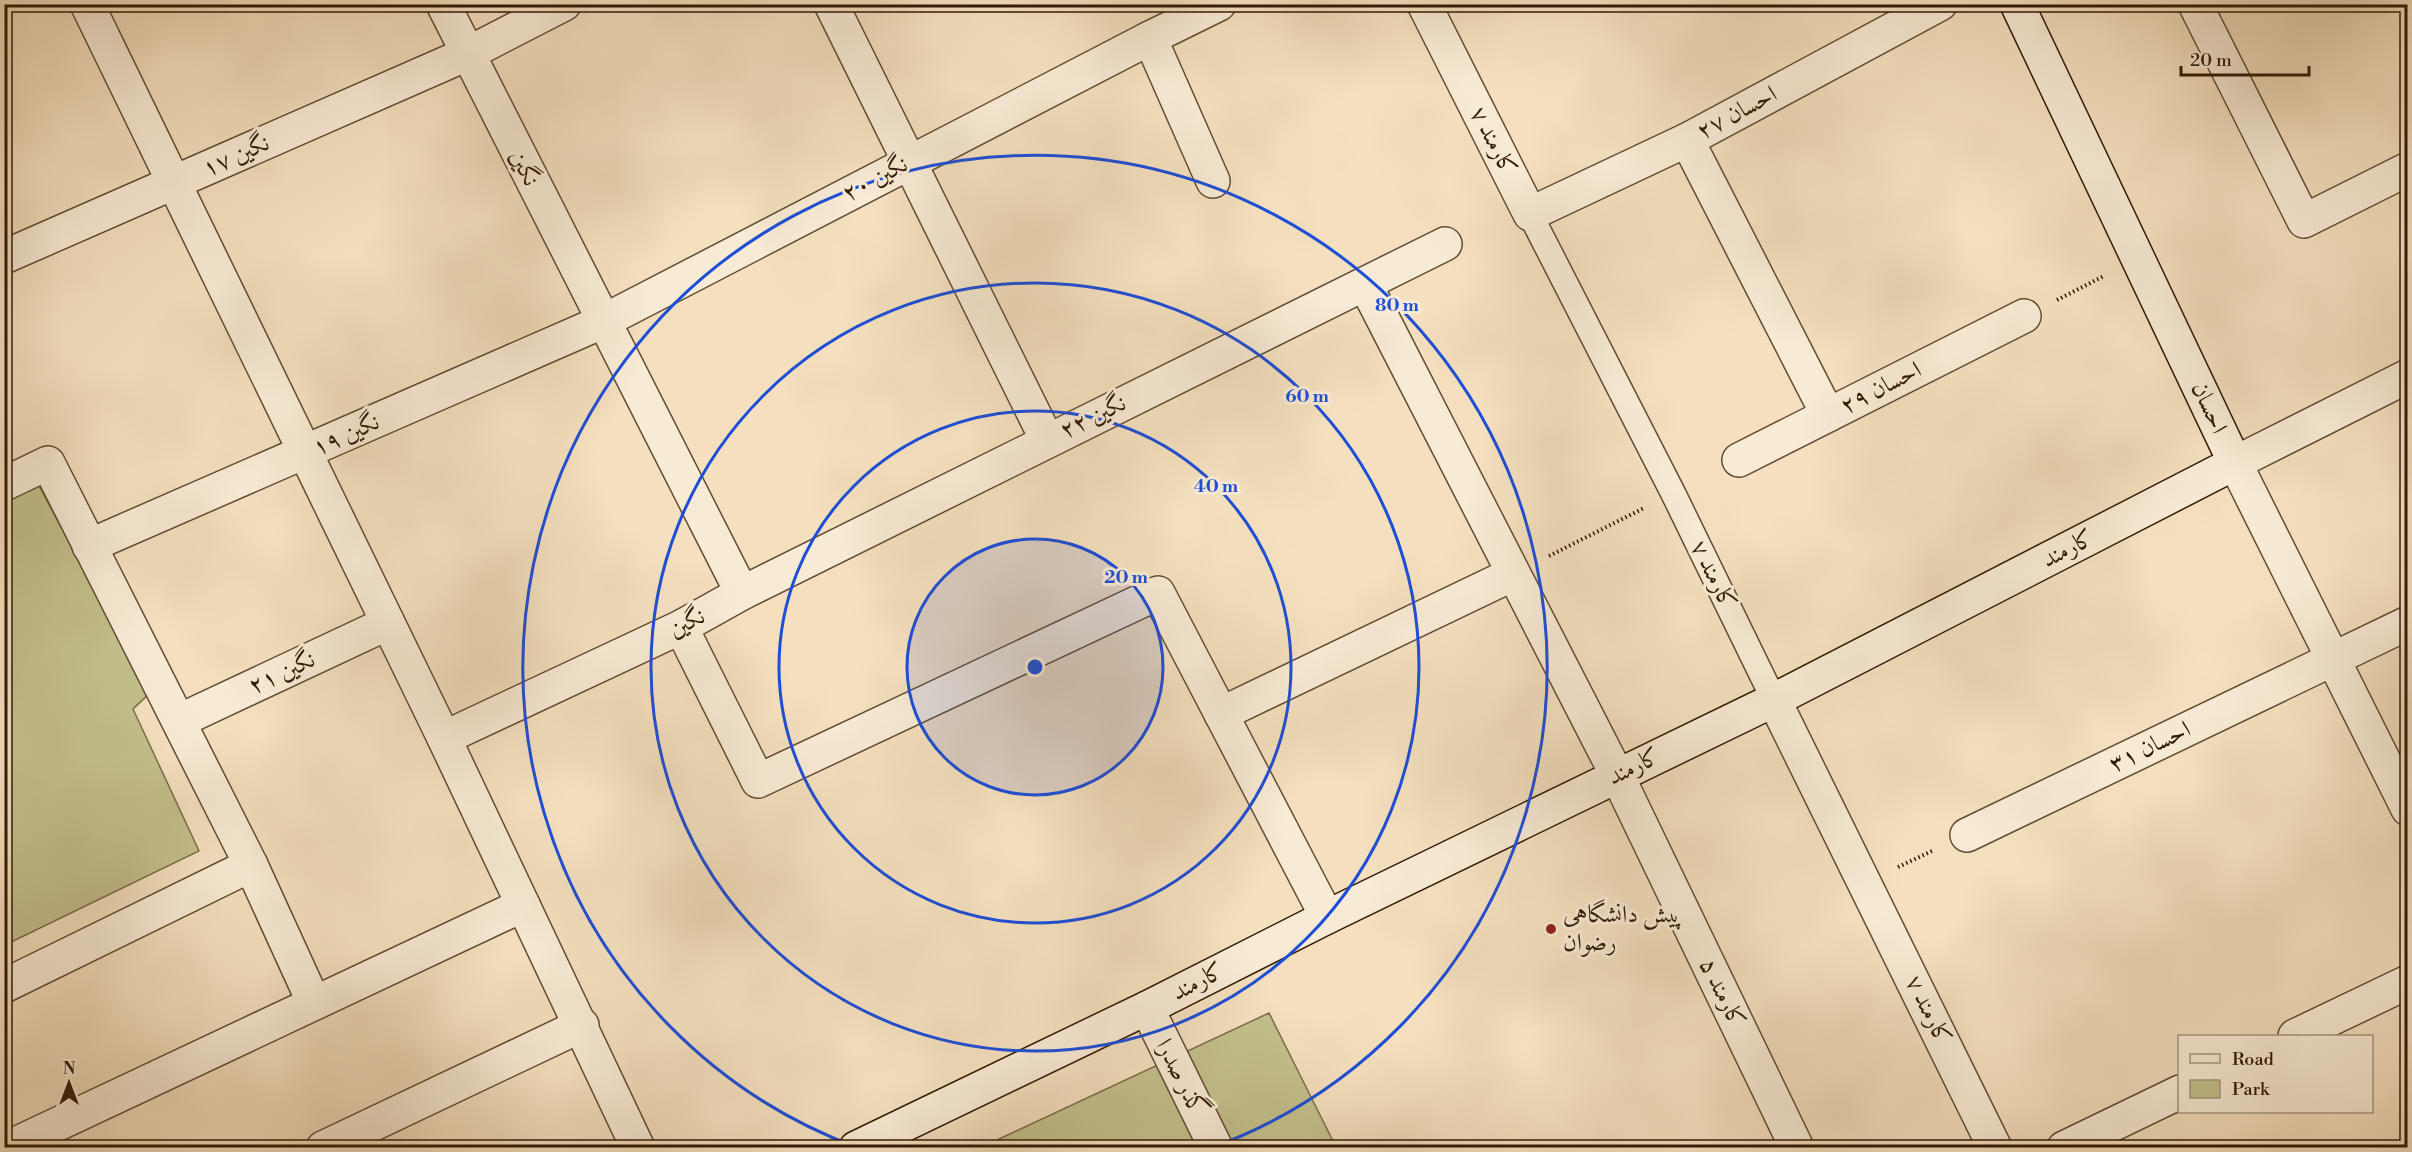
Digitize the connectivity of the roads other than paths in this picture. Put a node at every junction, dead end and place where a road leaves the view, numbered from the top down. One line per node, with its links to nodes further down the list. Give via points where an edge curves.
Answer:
1 (87, 4): 16 (street)
2 (443, 4): 11 (street, نگین)
3 (564, 4): 11 (street, نگین ۱۷)
4 (831, 4): 13 (street)
5 (1219, 4): 10 (street, نگین ۲۰)
6 (1424, 4): 17 (street, کارمند ۷)
7 (1940, 4): 12 (street, احسان ۲۷)
8 (2017, 4): 28 (street, احسان)
9 (2195, 4): 14 (street, via 2304,221)
10 (1150, 38): 13 (street, نگین ۲۰); 15 (street)
11 (467, 54): 16 (street, نگین ۱۷); 22 (street, نگین)
12 (1687, 140): 17 (street, احسان ۲۷); 24 (street)
13 (910, 160): 22 (street, نگین ۲۰); 25 (street)
14 (2408, 169)
15 (1213, 181)
16 (174, 183): 19 (street, نگین ۱۷); 26 (street)
17 (1530, 213): 37 (lane, کارمند ۷)
18 (1445, 244): 20 (street, نگین ۲۲)
19 (4, 257)
20 (1365, 284): 25 (street, نگین ۲۲); 31 (street, کارمند ۵)
21 (2024, 316): 24 (street, احسان ۲۹)
22 (602, 322): 26 (street, نگین ۱۹); 32 (street, نگین)
23 (2408, 376): 28 (street, کارمند)
24 (1828, 415): 27 (street, احسان ۲۹)
25 (1047, 440): 32 (street, نگین ۲۲)
26 (305, 454): 30 (street, نگین ۱۹); 33 (street)
27 (1739, 460)
28 (2235, 464): 36 (street, احسان); 37 (street, کارمند)
29 (4, 484): 30 (street, via 48,464)
30 (89, 546): 39 (street)
31 (1514, 574): 38 (street); 41 (street, کارمند ۵)
32 (742, 593): 35 (street, نگین)
33 (388, 623): 39 (street, نگین ۲۱); 40 (street)
34 (2408, 623): 36 (street, احسان ۳۱)
35 (681, 627): 38 (street, via 759,781 1158,593); 40 (street, نگین)
36 (2334, 660): 42 (street, احسان); 43 (street, احسان ۳۱)
37 (1774, 700): 41 (street, کارمند); 60 (street, کارمند ۷)
38 (1221, 714): 46 (street)
39 (179, 722): 44 (street)
40 (444, 738): 45 (street)
41 (1617, 775): 46 (street, کارمند); 59 (street, کارمند ۵)
42 (2408, 809)
43 (1967, 835)
44 (250, 865): 48 (street); 49 (street)
45 (523, 904): 49 (street); 51 (street)
46 (1327, 917): 50 (street, کارمند)
47 (2408, 982): 52 (street)
48 (4, 986)
49 (314, 1002): 54 (street)
50 (1146, 1008): 57 (street, کارمند); 58 (street, گذر صدرا)
51 (582, 1025): 55 (street); 56 (street)
52 (2297, 1035)
53 (2178, 1093): 61 (street)
54 (7, 1148)
55 (323, 1148)
56 (638, 1148)
57 (856, 1148)
58 (1216, 1148)
59 (1797, 1148)
60 (1995, 1148)
61 (2064, 1148)

